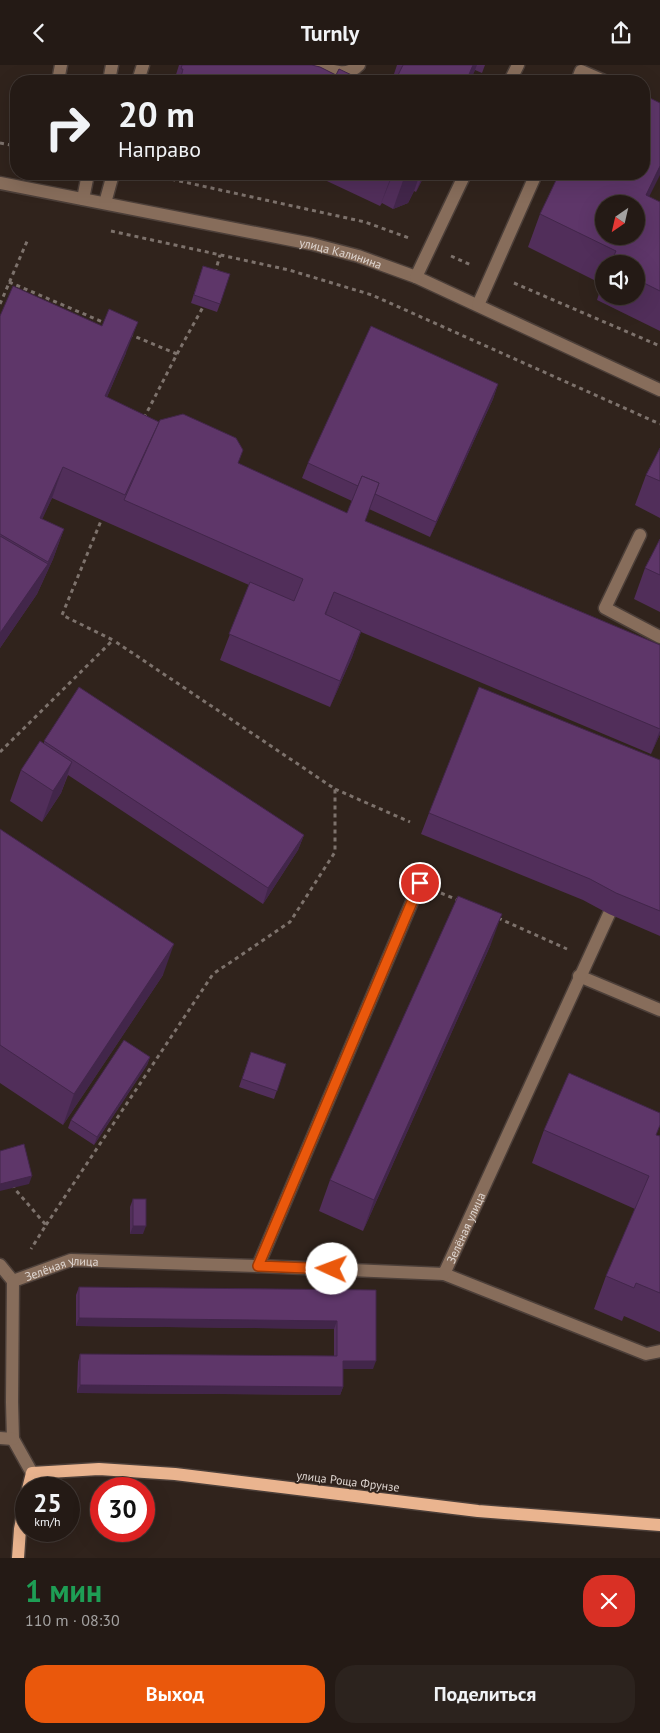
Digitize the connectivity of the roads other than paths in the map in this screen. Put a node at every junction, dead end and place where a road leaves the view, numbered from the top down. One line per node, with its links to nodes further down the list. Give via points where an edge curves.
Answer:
1 (313, 65): 2 (street, via 342,73)
2 (359, 65)
3 (579, 75): 4 (street, via 581,71)
4 (590, 75)
5 (87, 180): 10 (street)
6 (111, 180): 11 (street)
7 (462, 180): 12 (street)
8 (533, 180): 13 (street)
9 (0, 183): 10 (street, улица Калинина)
10 (83, 199): 11 (street, улица Калинина)
11 (105, 203): 12 (street, улица Калинина, via 312,244)
12 (416, 277): 13 (street, улица Калинина)
13 (478, 305): 14 (street, улица Калинина)
14 (660, 390)
15 (640, 535): 16 (street, via 605,608)
16 (660, 637)
17 (420, 883): 22 (street)
18 (609, 914): 19 (street, Зелёная улица)
19 (579, 977): 20 (street); 23 (street, Зелёная улица)
20 (660, 1010)
21 (0, 1265): 24 (street)
22 (258, 1266): 23 (street, Зелёная улица); 24 (street, Зелёная улица, via 71,1260)
23 (444, 1274): 25 (street, via 646,1354)
24 (12, 1281): 27 (street)
25 (660, 1351)
26 (0, 1438): 27 (street)
27 (13, 1439): 28 (street)
28 (32, 1473): 29 (main road); 30 (main road, улица Роща Фрунзе, via 99,1469 175,1474 478,1511)
29 (31, 1477)
30 (660, 1525)
31 (19, 1542): 32 (main road)
32 (18, 1558)

